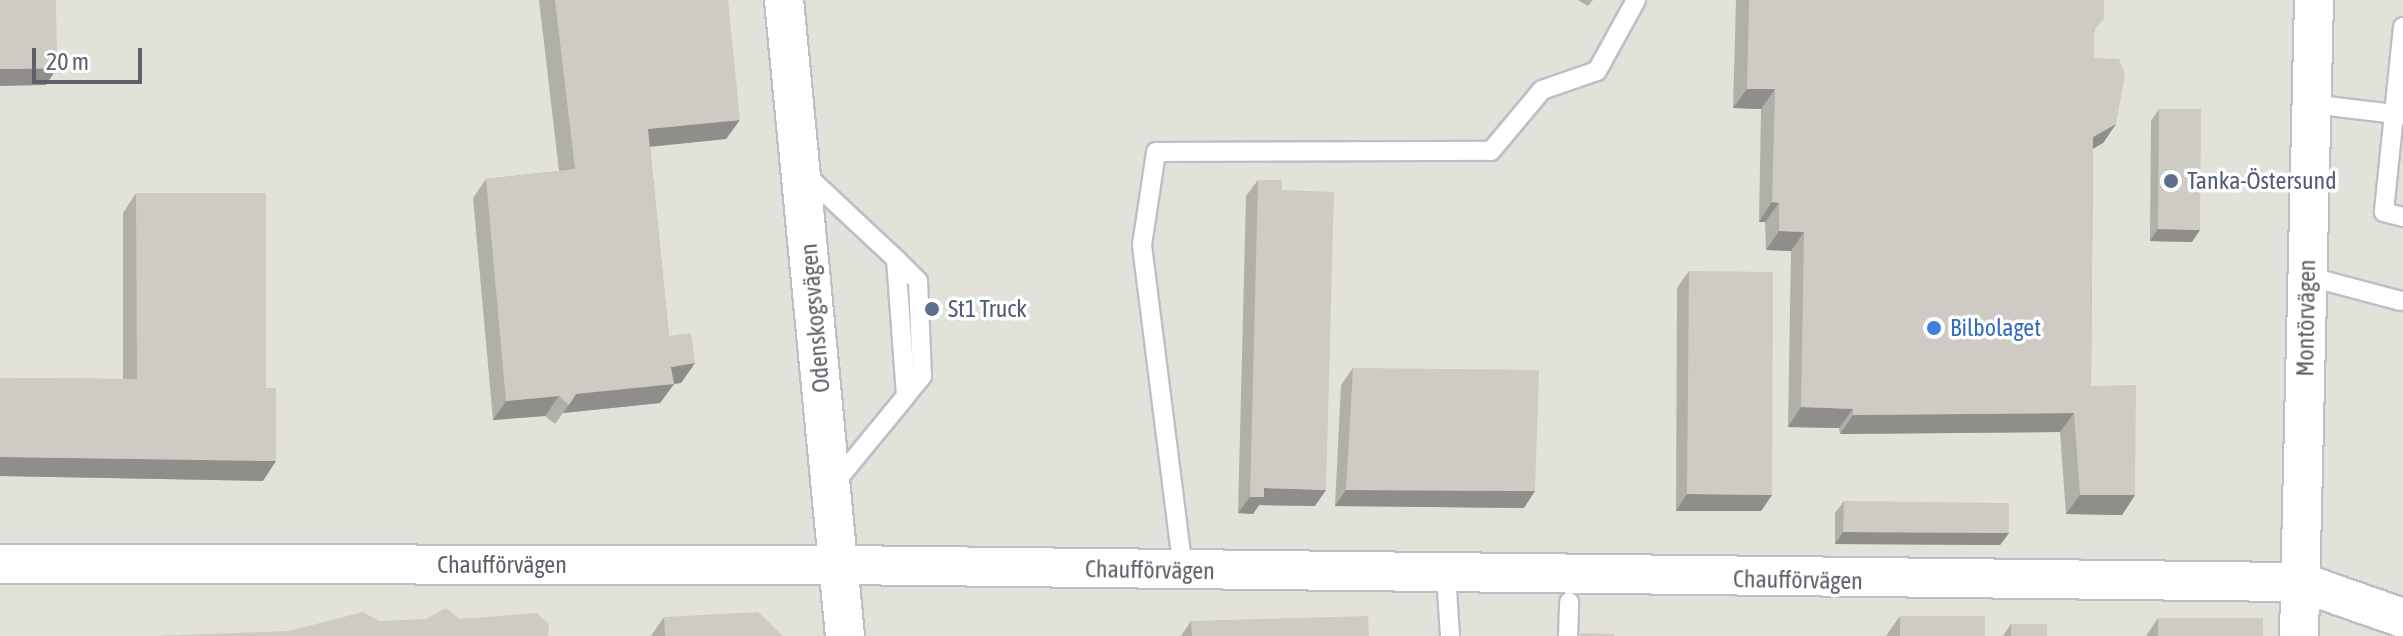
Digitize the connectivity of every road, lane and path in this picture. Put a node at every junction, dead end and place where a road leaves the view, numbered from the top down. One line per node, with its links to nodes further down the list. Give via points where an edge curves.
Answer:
1 (784, 0): 7 (street, Odenskogsvägen)
2 (1636, 0): 14 (lane, via 1597,71 1542,90 1491,151 1156,152 1142,245)
3 (2314, 0): 5 (street, Montörvägen)
4 (2403, 27): 6 (lane)
5 (2311, 104): 6 (lane); 9 (street, Montörvägen)
6 (2398, 114): 8 (lane, via 2384,212)
7 (801, 170): 11 (street, Odenskogsvägen); 11 (lane, via 896,259 906,396)
8 (2403, 217)
9 (2307, 276): 10 (lane); 16 (street, Montörvägen)
10 (2401, 301)
11 (831, 487): 13 (street, Odenskogsvägen)
12 (0, 564): 13 (street, Chaufförvägen)
13 (838, 565): 14 (street, Chaufförvägen); 19 (street, Odenskogsvägen)
14 (1183, 570): 15 (street, Chaufförvägen)
15 (1446, 574): 16 (street, Chaufförvägen); 20 (lane)
16 (2300, 582): 18 (street, Chaufförvägen); 22 (street, Montörvägen)
17 (1569, 602): 21 (lane)
18 (2403, 618)
19 (845, 636)
20 (1450, 636)
21 (1568, 636)
22 (2299, 636)

